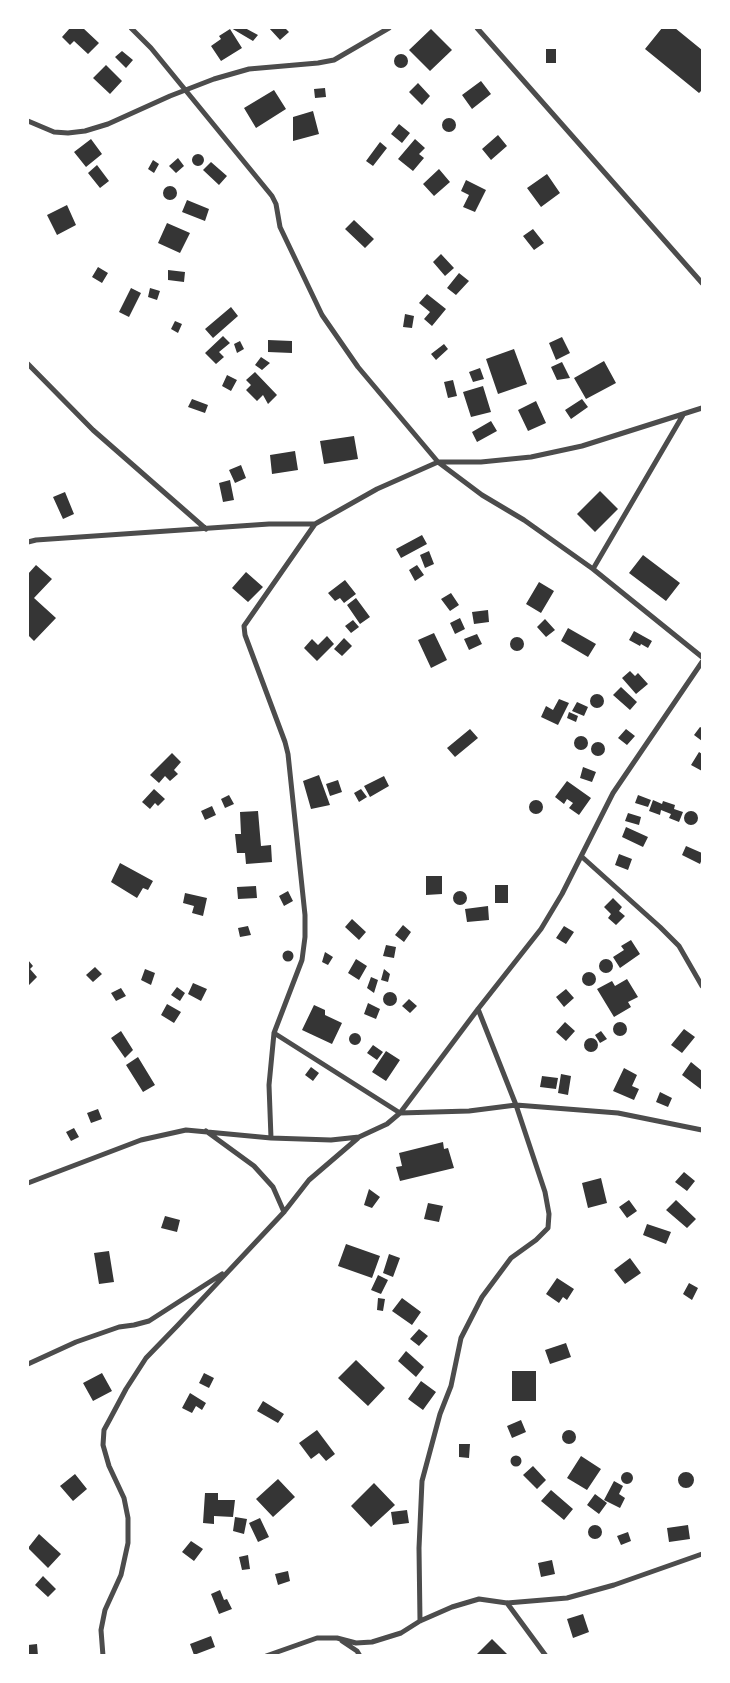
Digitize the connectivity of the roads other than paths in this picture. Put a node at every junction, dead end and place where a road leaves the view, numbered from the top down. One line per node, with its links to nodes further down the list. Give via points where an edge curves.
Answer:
1 (132, 28): 4 (street)
2 (389, 28): 4 (street, via 334,60 249,69)
3 (477, 28): 6 (street)
4 (185, 90): 5 (street, via 85,131 54,132); 10 (street, via 272,196 280,227 322,315 358,367)
5 (28, 121)
6 (702, 283)
7 (28, 364): 12 (street, via 93,430)
8 (702, 408): 9 (street)
9 (684, 414): 10 (street, via 582,446 531,457); 14 (street)
10 (438, 462): 11 (street, via 377,489); 14 (street)
11 (315, 524): 12 (street); 20 (street, via 244,626 288,754 305,915 302,960)
12 (206, 529): 13 (street)
13 (28, 542)
14 (593, 569): 15 (street)
15 (702, 657)
16 (702, 662): 17 (street, via 613,793)
17 (581, 856): 18 (street, via 679,946); 19 (street, via 541,929)
18 (702, 986)
19 (478, 1010): 21 (street); 22 (street)
20 (274, 1033): 22 (street); 26 (street, via 269,1084)
21 (516, 1104): 22 (street, via 470,1111); 23 (street, via 618,1113); 33 (street, via 545,1192 548,1228 511,1258 482,1297 461,1338 451,1386 422,1481)
22 (400, 1113): 25 (street, via 387,1124)
23 (702, 1130)
24 (206, 1131): 26 (street); 27 (street, via 186,1130 141,1140); 28 (street, via 254,1166 272,1187)
25 (359, 1137): 26 (street, via 331,1140); 28 (street, via 309,1180)
26 (271, 1138)
27 (28, 1183)
28 (284, 1212): 29 (street)
29 (229, 1270): 30 (street, via 149,1321 119,1327 76,1342); 35 (street, via 146,1358 104,1430 103,1445 124,1498 128,1543 121,1575 100,1630)
30 (28, 1364)
31 (702, 1554): 32 (street, via 566,1598)
32 (507, 1603): 33 (street, via 479,1599); 38 (street)
33 (420, 1621): 34 (street, via 401,1633 372,1642 356,1643)
34 (338, 1638): 36 (street, via 317,1638); 37 (street)
35 (103, 1656)
36 (266, 1656)
37 (360, 1656)
38 (546, 1656)

